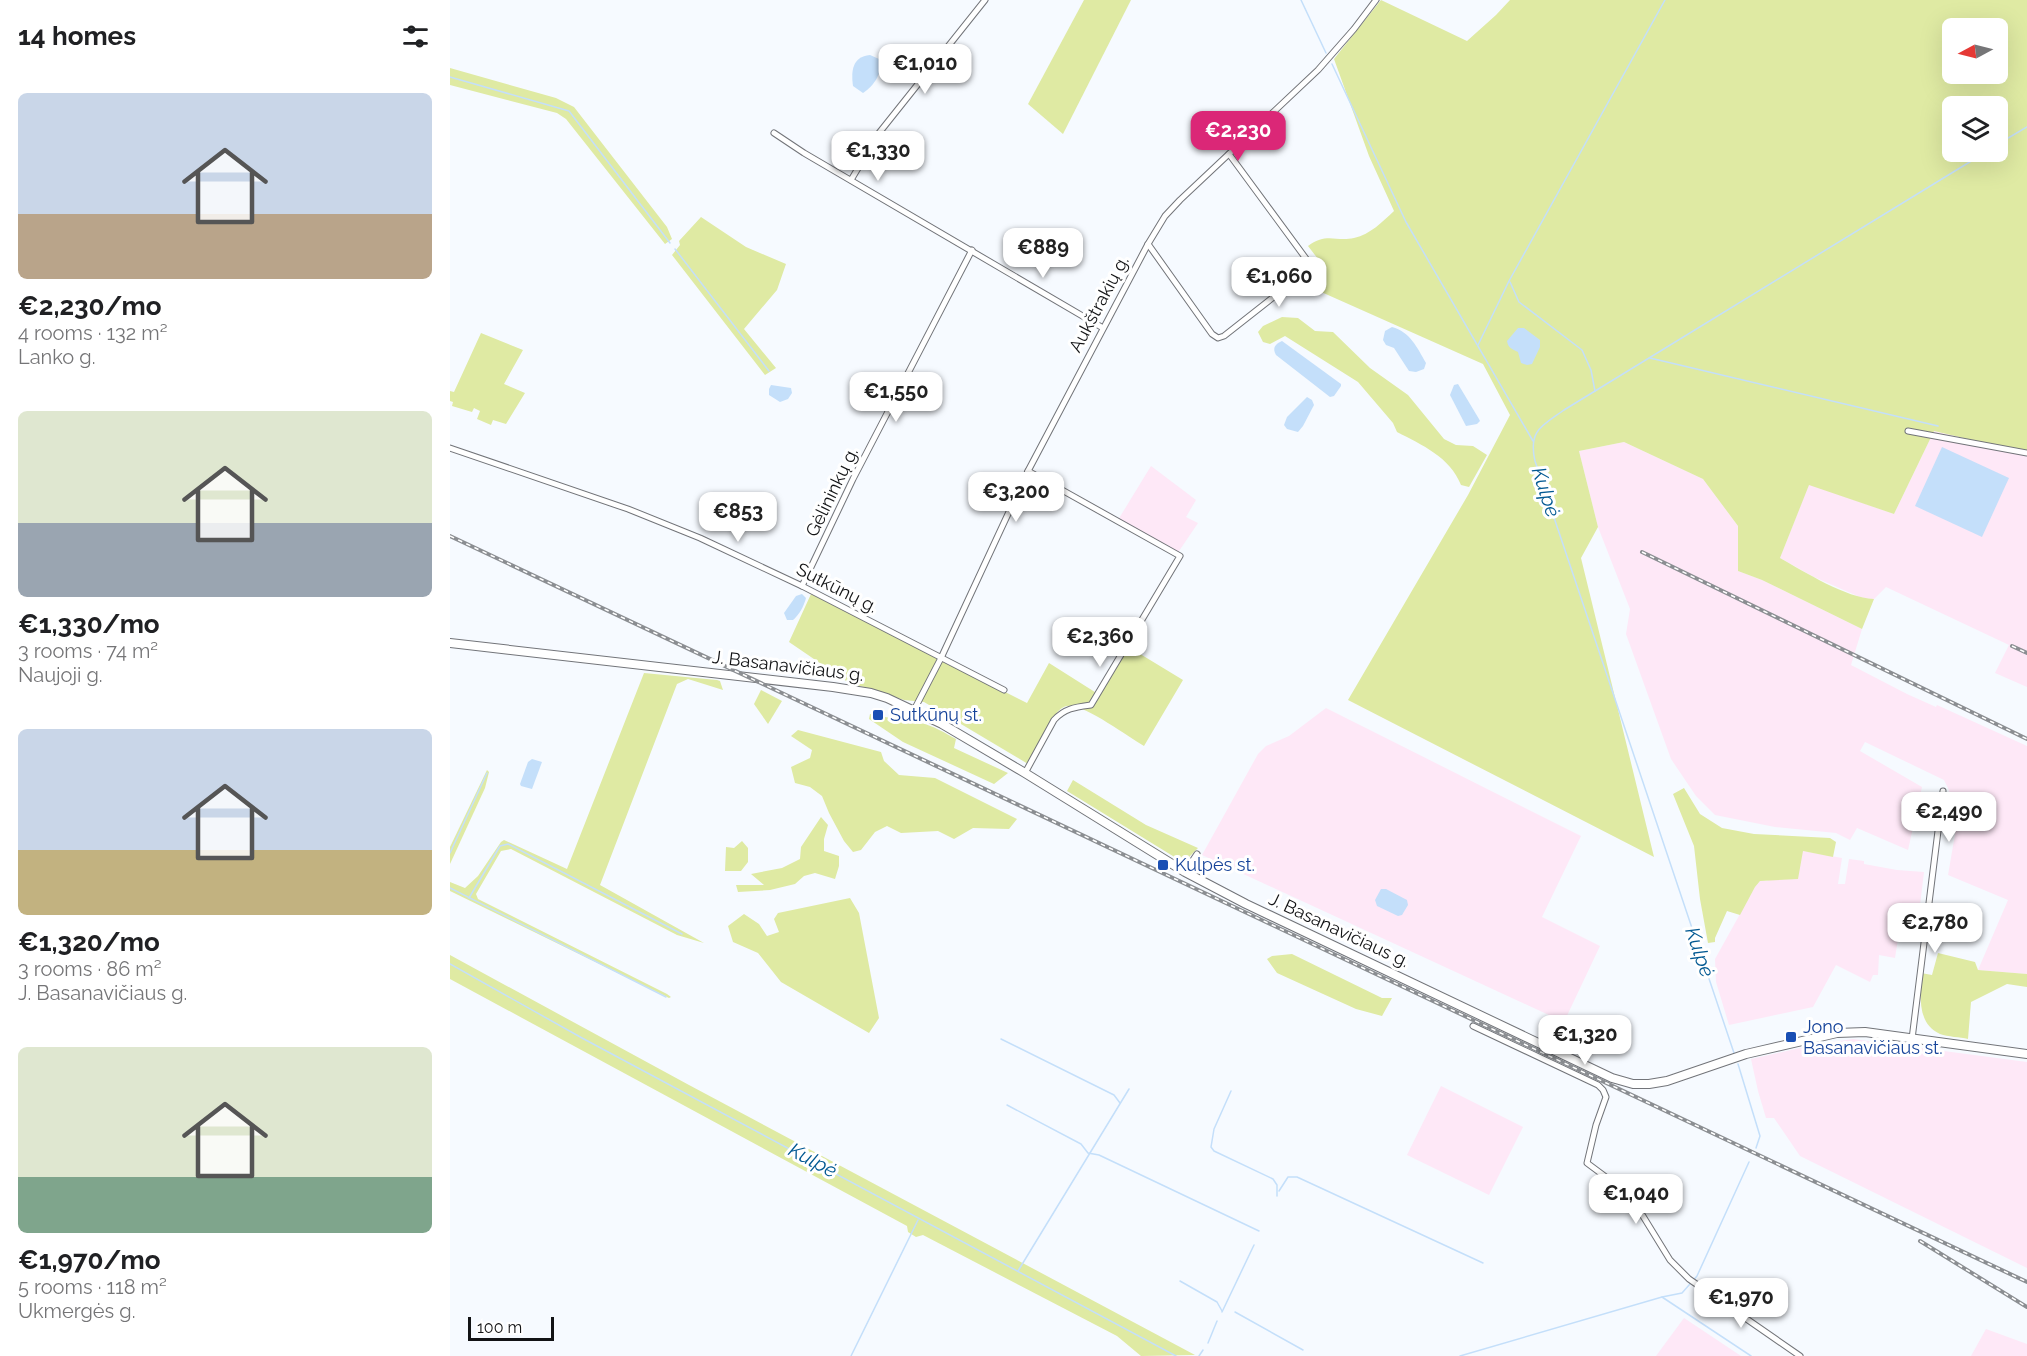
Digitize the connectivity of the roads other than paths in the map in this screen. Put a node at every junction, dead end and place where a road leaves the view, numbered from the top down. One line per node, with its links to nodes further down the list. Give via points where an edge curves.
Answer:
1 (985, 0): 5 (street, via 879,133)
2 (1376, 0): 4 (street, Aukštrakių g., via 1329,59)
3 (774, 133): 5 (street)
4 (1229, 154): 6 (street, Aukštrakių g., via 1180,200); 6 (street, via 1307,260 1304,273 1218,338)
5 (852, 180): 7 (street)
6 (1148, 244): 8 (street, Aukštrakių g.)
7 (972, 250): 8 (street); 13 (street, Gėlininkų g.)
8 (1103, 328): 12 (street, Aukštrakių g.)
9 (1908, 431): 11 (street)
10 (450, 448): 13 (street, Sutkūnų g., via 656,520)
11 (2027, 453)
12 (1028, 471): 15 (street, Aukštrakių g.); 18 (street, via 1180,556 1091,705 1060,713)
13 (802, 586): 15 (street, Sutkūnų g.)
14 (450, 643): 17 (main road, J. Basanavičiaus g., via 833,687 871,693)
15 (941, 658): 16 (street, Sutkūnų g.); 17 (street, Aukštrakių g.)
16 (1004, 690)
17 (914, 710): 18 (main road, J. Basanavičiaus g.)
18 (1025, 773): 21 (main road, J. Basanavičiaus g.)
19 (1943, 791): 23 (street)
20 (1197, 854): 21 (street)
21 (1185, 872): 23 (main road, J. Basanavičiaus g., via 1612,1078 1633,1084 1668,1081 1746,1054 1837,1033 1865,1032)
22 (1473, 1026): 25 (street, via 1603,1090 1606,1097 1587,1163 1630,1195 1670,1260 1689,1279)
23 (1912, 1039): 24 (main road, J. Basanavičiaus g.)
24 (2027, 1054)
25 (1800, 1356)

